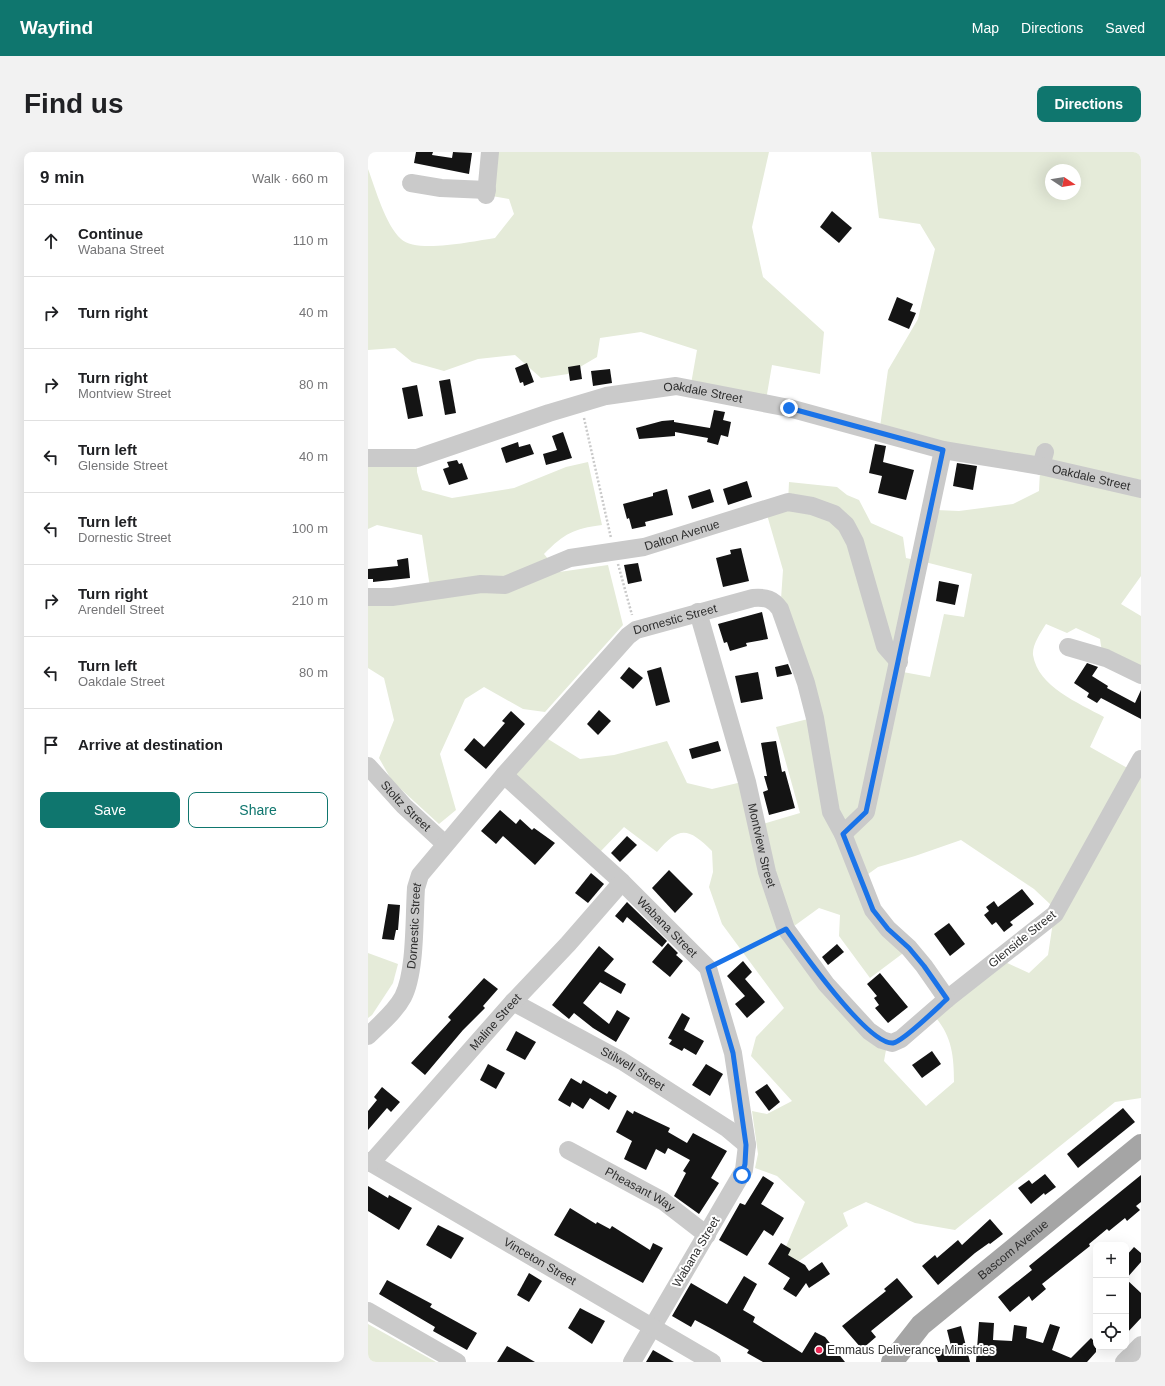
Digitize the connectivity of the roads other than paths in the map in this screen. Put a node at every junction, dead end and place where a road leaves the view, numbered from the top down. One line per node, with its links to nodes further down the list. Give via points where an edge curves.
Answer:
1 (490, 152): 2 (street, via 486,192)
2 (411, 183)
3 (943, 450): 4 (street, Oakdale Street, via 789,408 676,386 606,396 549,412 417,458); 5 (street, Oakdale Street, via 1043,459); 9 (street)
4 (368, 458)
5 (1141, 490)
6 (368, 597): 9 (street, Dalton Avenue, via 392,597 481,584 505,584 570,558 644,547 788,502 812,506 834,514 846,525 855,542 885,646)
7 (698, 612): 13 (street, Dornestic Street, via 636,630 628,636); 14 (street, Dornestic Street, via 758,598 770,599 780,609 808,690 831,812); 20 (street, Montview Street, via 747,782 767,872 786,929 832,990 869,1031)
8 (1068, 647): 10 (street, via 1106,658)
9 (899, 662): 14 (street, via 866,812)
10 (1141, 675)
11 (1141, 759): 17 (street, Glenside Street, via 1055,914)
12 (368, 766): 15 (street, Stoltz Street, via 404,806)
13 (504, 775): 15 (street, Dornestic Street); 16 (street, Wabana Street)
14 (843, 834): 17 (street, Dornestic Street, via 873,910 924,966)
15 (445, 844): 19 (street, Dornestic Street, via 422,871 416,883 411,970 407,988 397,1006)
16 (622, 882): 18 (street, Maline Street); 22 (street, Wabana Street, via 708,968 733,1053)
17 (947, 999): 20 (street, Glenside Street, via 902,1039)
18 (513, 1002): 22 (street, Stilwell Street, via 622,1061 728,1129); 24 (street, Maline Street)
19 (368, 1036)
20 (889, 1043)
21 (1141, 1144): 32 (main road, Bascom Avenue, via 921,1325)
22 (746, 1145): 25 (street, Wabana Street, via 742,1175)
23 (568, 1150): 25 (street, Pheasant Way, via 663,1201)
24 (370, 1162): 27 (street, Vinceton Street)
25 (707, 1235): 27 (street, Wabana Street)
26 (368, 1312): 29 (street)
27 (652, 1327): 30 (street, Wabana Street); 31 (street, Vinceton Street)
28 (1141, 1344): 33 (street)
29 (457, 1362)
30 (632, 1362)
31 (712, 1362)
32 (892, 1362)
33 (1124, 1362)

